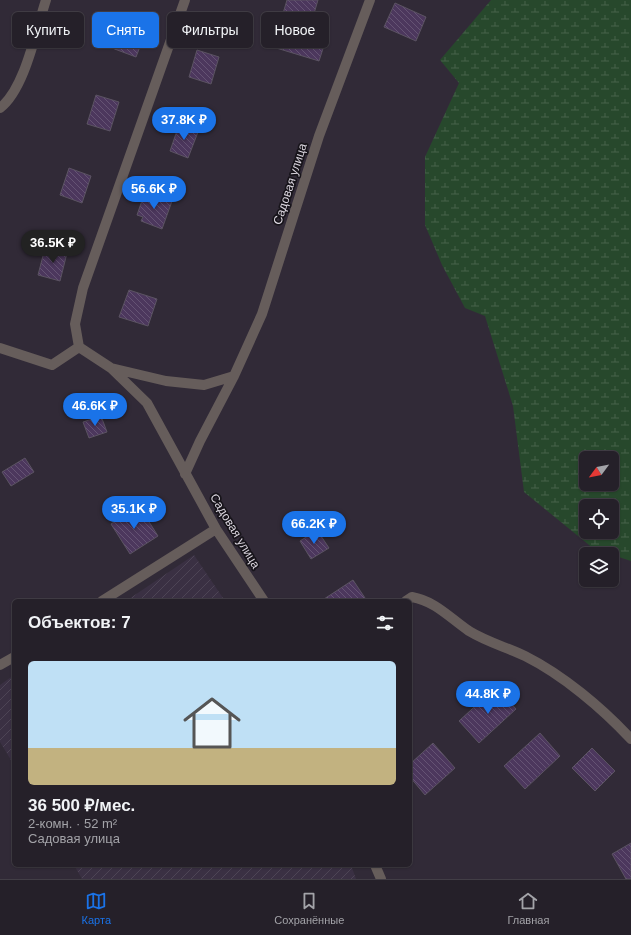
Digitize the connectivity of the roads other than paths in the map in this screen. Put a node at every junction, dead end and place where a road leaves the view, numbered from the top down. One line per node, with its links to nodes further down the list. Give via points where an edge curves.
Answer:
1 (46, 0): 4 (street, via 21,80 9,101)
2 (185, 0): 5 (street, via 83,288 75,324)
3 (370, 0): 8 (street, Садовая улица, via 319,136 262,314)
4 (0, 108)
5 (79, 347): 6 (street, via 52,365); 7 (street, Садовая улица)
6 (0, 348)
7 (111, 368): 8 (street, Садовая улица, via 166,381 204,385); 9 (street, Садовая улица, via 147,402)
8 (234, 376): 9 (street, Садовая улица)
9 (185, 474): 10 (street, Садовая улица)
10 (216, 529): 11 (street); 12 (street, Садовая улица)
11 (105, 599)
12 (263, 599)
13 (408, 599): 16 (street, via 412,596 424,599 468,630 525,656 565,680)
14 (12, 658): 15 (street)
15 (0, 665)
16 (631, 739)
17 (376, 867): 18 (street)
18 (381, 879)

